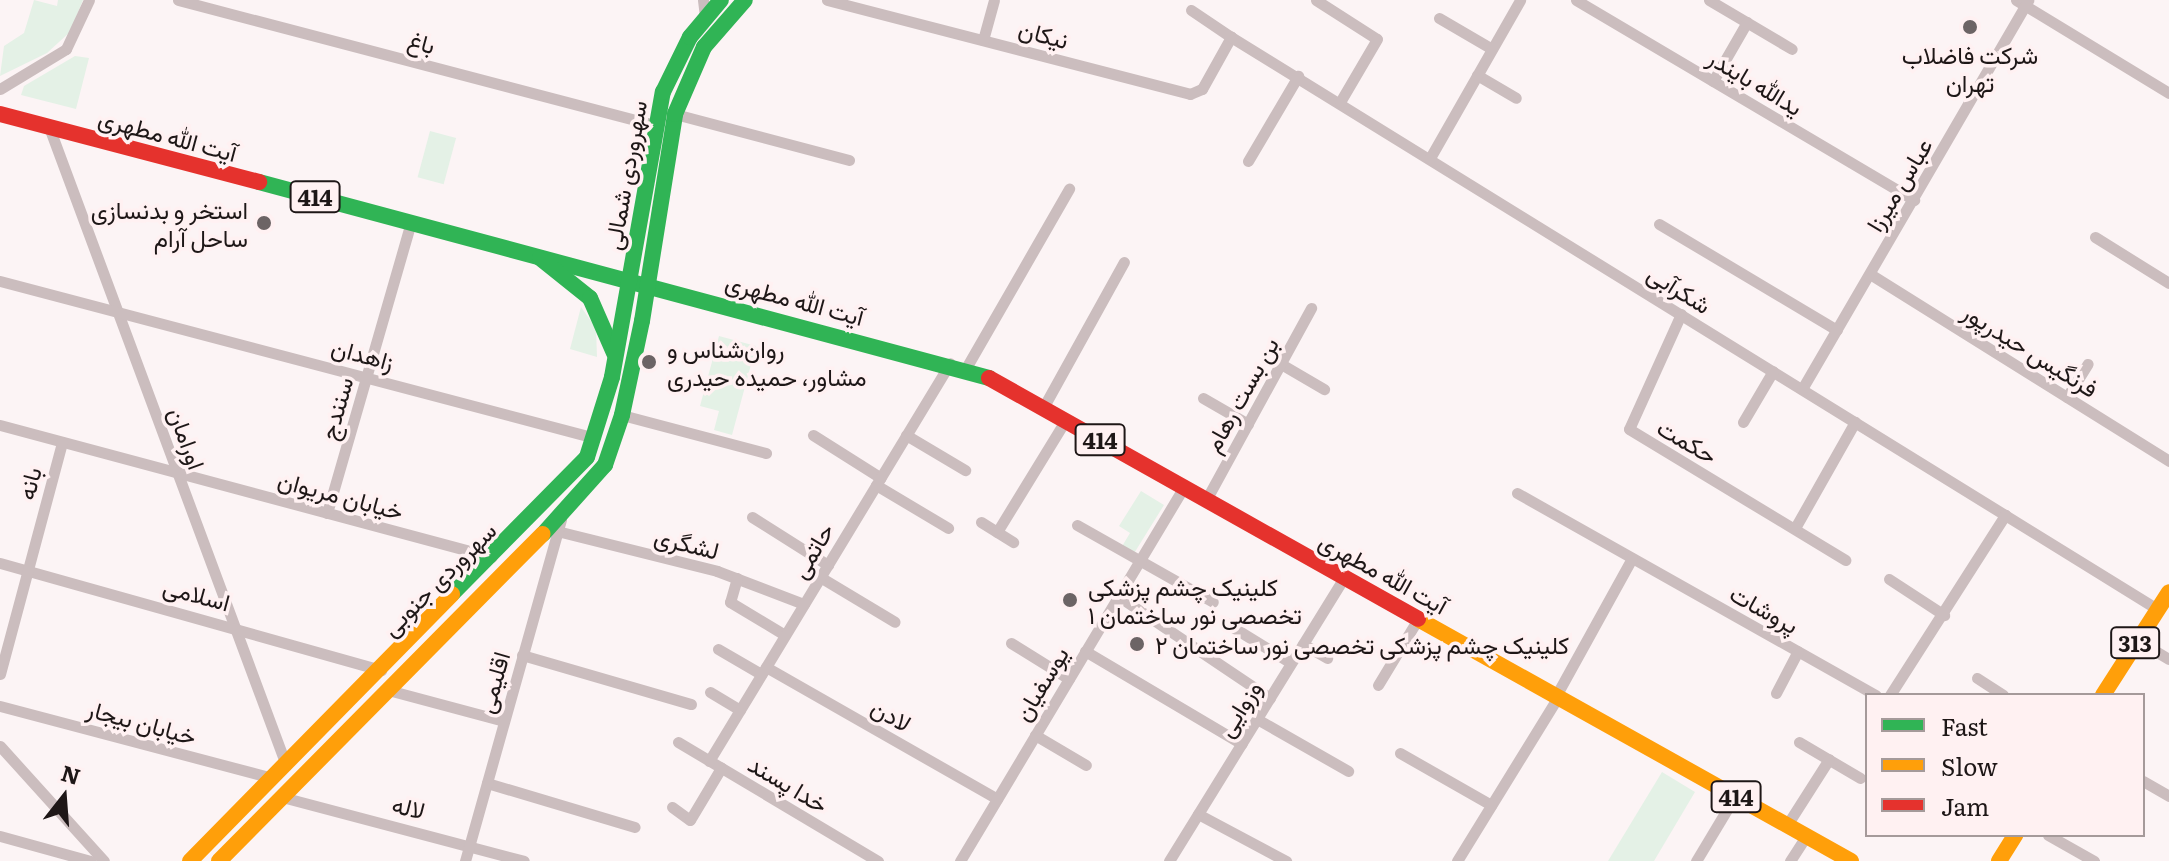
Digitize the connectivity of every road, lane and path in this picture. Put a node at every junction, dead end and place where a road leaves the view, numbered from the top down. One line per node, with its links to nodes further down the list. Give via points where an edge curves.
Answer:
1 (89, 0): 23 (street, via 66,49)
2 (178, 0): 29 (street, باغ)
3 (721, 0): 12 (main road, سهروردی شمالی)
4 (745, 0): 28 (main road, سهروردی شمالی, via 704,47)
5 (827, 0): 17 (street, نیکان)
6 (994, 0): 17 (street)
7 (1316, 0): 26 (street, via 1377,39)
8 (1520, 0): 18 (street)
9 (1709, 0): 15 (street)
10 (1582, 2): 22 (street, یدالله بایندر)
11 (2023, 2): 24 (street); 35 (street, عباس میرزا)
12 (704, 8): 29 (main road, سهروردی شمالی, via 676,61)
13 (1191, 10): 16 (street, شکرآبی)
14 (1439, 18): 18 (street)
15 (1747, 22): 19 (street); 22 (street)
16 (1231, 37): 17 (street, نیکان, via 1202,89 1184,94); 21 (street, شکرآبی)
17 (983, 40)
18 (1492, 49): 20 (street)
19 (1792, 49)
20 (1477, 75): 25 (street); 31 (street)
21 (1298, 76): 26 (street, شکرآبی); 33 (street)
22 (1713, 81): 35 (street, یدالله بایندر)
23 (0, 89)
24 (2169, 93)
25 (1516, 98)
26 (1340, 102): 31 (street, شکرآبی)
27 (0, 114): 30 (main road, آیت الله مطهری / 414)
28 (675, 114): 32 (street); 42 (main road, سهروردی شمالی)
29 (655, 125): 43 (main road, سهروردی شمالی)
30 (49, 127): 36 (main road, آیت الله مطهری / 414); 47 (street, اورامان)
31 (1430, 158): 48 (street, شکرآبی)
32 (849, 160)
33 (1248, 161)
34 (1069, 189): 53 (street, حاتمی)
35 (1914, 200): 41 (street, عباس میرزا)
36 (411, 222): 39 (main road, آیت الله مطهری / 414); 55 (street, سنندج)
37 (1659, 224): 49 (street)
38 (2095, 237): 45 (street)
39 (536, 254): 43 (main road, آیت الله مطهری / 414); 50 (main road, via 590,298)
40 (1124, 262): 60 (street)
41 (1870, 274): 49 (street, عباس میرزا); 58 (street, فرنگیس حیدرپور)
42 (650, 276): 43 (main road, آیت الله مطهری / 414); 53 (main road, آیت الله مطهری / 414); 61 (main road, سهروردی جنوبی)
43 (630, 279): 50 (main road, سهروردی جنوبی)
44 (0, 281): 47 (street, زاهدان)
45 (2169, 283)
46 (1311, 308): 51 (street, بن بست رهام)
47 (118, 313): 55 (street, زاهدان); 74 (street, اورامان)
48 (1681, 314): 54 (street, شکرآبی); 86 (street, حکمت, via 1629,429)
49 (1837, 330): 57 (street, عباس میرزا)
50 (615, 358): 69 (main road, سهروردی جنوبی)
51 (1281, 364): 56 (street); 65 (street, بن بست رهام)
52 (2088, 364): 58 (street)
53 (958, 365): 60 (main road, آیت الله مطهری / 414); 68 (street, حاتمی)
54 (1773, 371): 57 (street, شکرآبی); 63 (street)
55 (366, 377): 69 (street, زاهدان); 79 (street, سنندج)
56 (1324, 389)
57 (1802, 389): 64 (street, شکرآبی)
58 (2067, 397): 72 (street, فرنگیس حیدرپور)
59 (1203, 398): 65 (street)
60 (1043, 408): 62 (main road, آیت الله مطهری / 414)
61 (622, 415): 71 (street); 83 (main road, سهروردی جنوبی, via 605,465)
62 (1065, 421): 76 (main road, آیت الله مطهری / 414); 87 (street)
63 (1743, 422)
64 (1855, 422): 80 (street, شکرآبی); 86 (street)
65 (1248, 424): 78 (street, بن بست رهام)
66 (0, 425): 70 (street, خیابان مریوان)
67 (813, 435): 75 (street)
68 (906, 435): 73 (street); 75 (street, حاتمی)
69 (595, 438): 89 (main road, سهروردی جنوبی, via 573,476)
70 (62, 442): 74 (street, خیابان مریوان); 95 (street, بانه)
71 (766, 453)
72 (2169, 461)
73 (965, 470)
74 (178, 473): 79 (street, خیابان مریوان); 110 (street, اورامان)
75 (878, 482): 85 (street); 94 (street, حاتمی)
76 (1184, 487): 78 (main road, آیت الله مطهری / 414); 91 (street, یوسفیان)
77 (1517, 493): 90 (street, پروشات)
78 (1206, 500): 99 (main road, آیت الله مطهری / 414)
79 (327, 513): 89 (street, خیابان مریوان)
80 (2005, 515): 105 (street, شکرآبی); 106 (street)
81 (752, 517): 94 (street)
82 (981, 522): 87 (street)
83 (560, 523): 96 (main road, سهروردی جنوبی); 98 (street, لشگری); 118 (street, اقلیمی)
84 (1077, 525): 91 (street)
85 (948, 528)
86 (1795, 528): 92 (street, حکمت)
87 (997, 532): 88 (street)
88 (1013, 542)
89 (492, 558): 96 (main road); 122 (main road, سهروردی جنوبی)
90 (1632, 558): 117 (street, پروشات); 135 (street)
91 (1141, 559): 102 (street, یوسفیان); 103 (street)
92 (1845, 560)
93 (0, 563): 95 (street, اسلامی)
94 (828, 565): 97 (street, حاتمی)
95 (28, 570): 110 (street, اسلامی); 124 (street, بانه)
96 (506, 571): 128 (main road, سهروردی جنوبی)
97 (820, 577): 104 (street, حاتمی); 108 (street)
98 (737, 578): 104 (street, لشگری); 111 (street, via 730,602)
99 (1344, 578): 107 (main road, آیت الله مطهری / 414); 114 (street, وزوایی)
100 (1889, 579): 106 (street)
101 (2169, 592): 105 (main road, 313)
102 (1118, 596): 116 (street, یوسفیان); 136 (street)
103 (1213, 602)
104 (804, 604): 111 (street, حاتمی)
105 (2157, 609): 112 (main road, 313)
106 (1944, 615): 132 (street)
107 (1418, 619): 127 (street); 135 (main road, آیت الله مطهری / 414)
108 (895, 622)
109 (1226, 623): 121 (street)
110 (235, 626): 122 (street, اسلامی); 150 (street, اورامان)
111 (785, 635): 123 (street, حاتمی)
112 (2137, 640): 120 (street); 134 (main road, 313)
113 (1011, 643): 126 (street)
114 (1303, 644): 119 (street); 121 (street, وزوایی)
115 (718, 649): 123 (street, لادن)
116 (1085, 651): 126 (street, یوسفیان); 145 (street)
117 (1798, 651): 130 (street); 131 (street, پروشات)
118 (522, 655): 137 (street); 141 (street, اقلیمی)
119 (1327, 658)
120 (2169, 659)
121 (1291, 663): 136 (street, وزوایی)
122 (381, 670): 150 (main road, سهروردی جنوبی)
123 (764, 670): 139 (street, حاتمی); 161 (street, لادن)
124 (0, 674)
125 (1977, 678): 133 (street)
126 (1069, 679): 142 (street, یوسفیان)
127 (1378, 685)
128 (388, 690): 141 (street); 160 (main road, سهروردی جنوبی)
129 (710, 692): 139 (street)
130 (1776, 693)
131 (1872, 693)
132 (1891, 693)
133 (2000, 693)
134 (2104, 693)
135 (1556, 697): 158 (main road, آیت الله مطهری / 414); 162 (street)
136 (1270, 698): 140 (street, وزوایی)
137 (691, 704)
138 (0, 706): 154 (street, خیابان بیجار)
139 (740, 710): 149 (street, حاتمی)
140 (1257, 719): 145 (street, وزوایی); 153 (street)
141 (504, 721): 157 (street, اقلیمی)
142 (1035, 735): 151 (street); 161 (street, یوسفیان)
143 (678, 742): 149 (street, خدا پسند)
144 (1799, 742): 148 (street)
145 (1242, 744): 164 (street, وزوایی)
146 (0, 746): 173 (street)
147 (1400, 753): 162 (street)
148 (1829, 759): 155 (street); 165 (street)
149 (709, 761): 152 (street, خدا پسند)
150 (286, 765): 154 (main road, سهروردی جنوبی)
151 (1086, 765)
152 (721, 768): 163 (street, via 690,820); 178 (street, خدا پسند)
153 (1348, 771)
154 (273, 778): 174 (main road, سهروردی جنوبی)
155 (1860, 778)
156 (2145, 782): 159 (street)
157 (487, 783): 166 (street); 171 (street, اقلیمی)
158 (1735, 796): 165 (main road, آیت الله مطهری / 414); 183 (street)
159 (2169, 796)
160 (282, 797): 171 (street, لاله); 175 (main road, سهروردی جنوبی)
161 (997, 799): 179 (street, یوسفیان)
162 (1491, 805): 182 (street)
163 (672, 807)
164 (1198, 814): 180 (street, وزوایی); 181 (street)
165 (1787, 825): 168 (main road, آیت الله مطهری / 414)
166 (635, 827)
167 (0, 836): 172 (street)
168 (1806, 836): 184 (street); 185 (main road, آیت الله مطهری / 414)
169 (2014, 837): 186 (main road)
170 (2052, 837): 187 (street)
171 (469, 845): 176 (street, اقلیمی); 177 (street, لاله)
172 (91, 861)
173 (104, 861)
174 (190, 861)
175 (219, 861)
176 (465, 861)
177 (524, 861)
178 (878, 861)
179 (960, 861)
180 (1169, 861)
181 (1286, 861)
182 (1457, 861)
183 (1696, 861)
184 (1790, 861)
185 (1851, 861)
186 (1999, 861)
187 (2094, 861)

